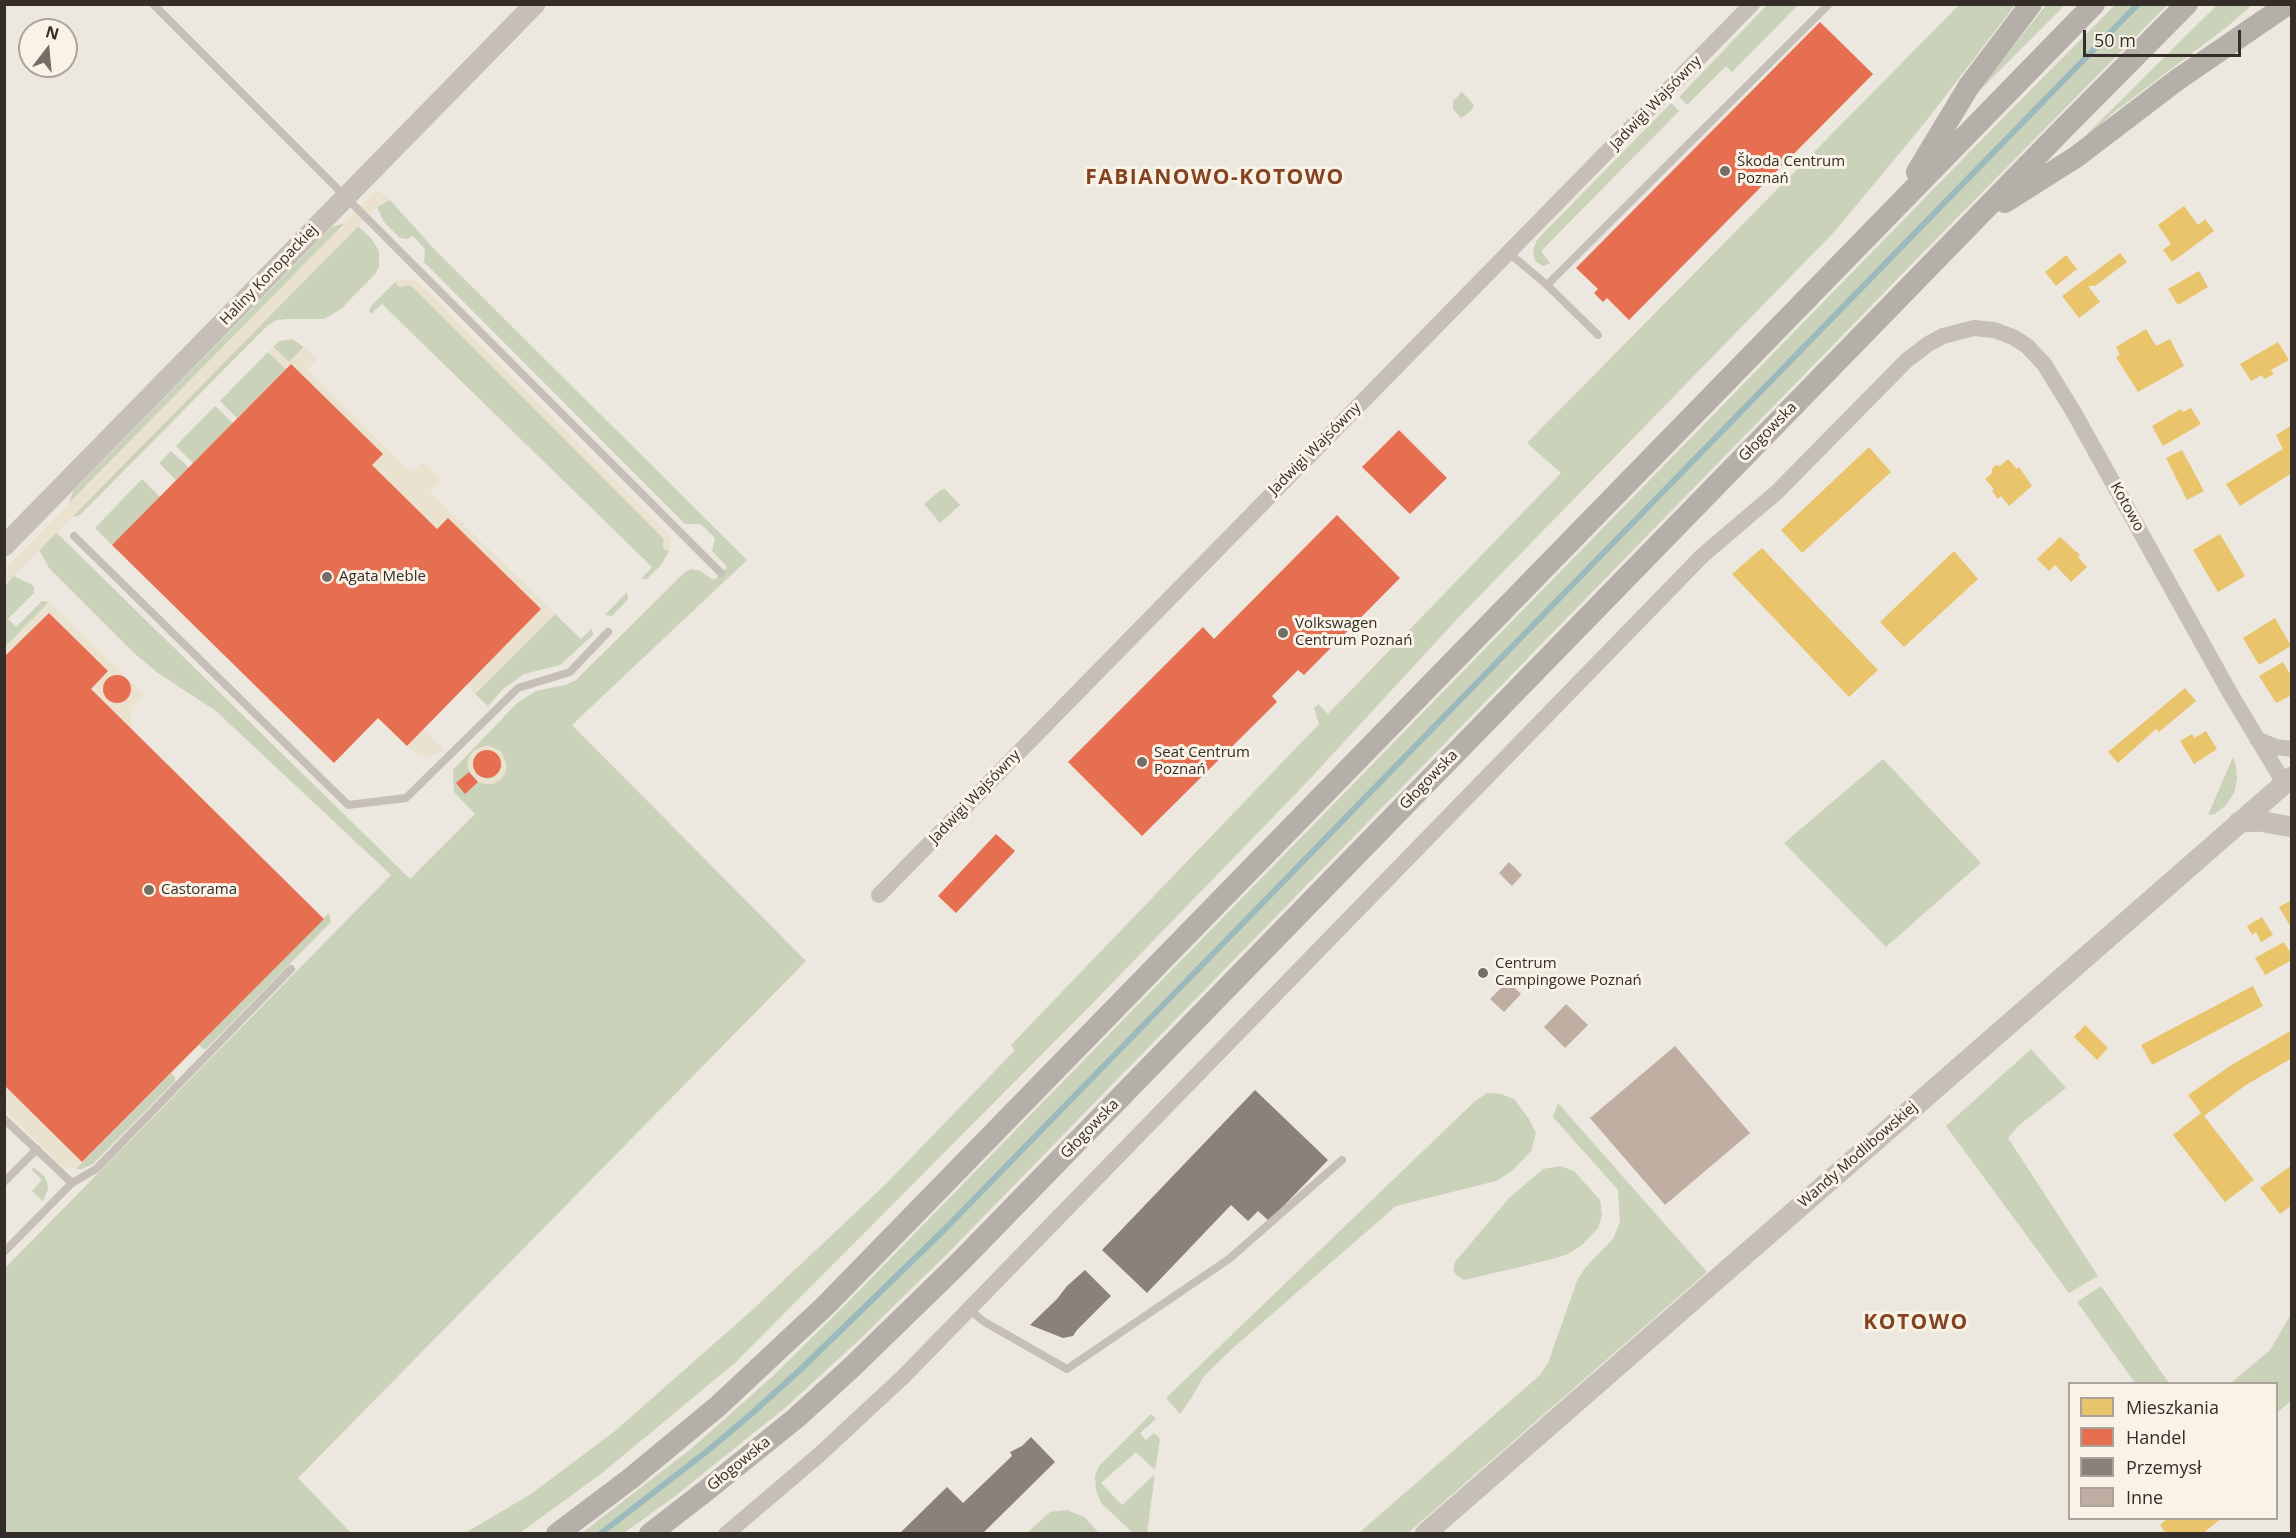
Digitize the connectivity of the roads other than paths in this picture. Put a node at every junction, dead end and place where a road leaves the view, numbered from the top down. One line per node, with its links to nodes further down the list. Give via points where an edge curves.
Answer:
1 (153, 4): 9 (lane)
2 (535, 4): 9 (street, Haliny Konopackiej)
3 (1752, 4): 12 (street, Jadwigi Wajsówny)
4 (1829, 4): 13 (lane)
5 (2031, 4): 10 (main road, via 1972,80)
6 (2094, 4): 10 (main road)
7 (2187, 4): 11 (main road, Głogowska)
8 (2288, 4): 11 (main road)
9 (346, 196): 16 (street, Haliny Konopackiej); 17 (lane)
10 (1892, 211): 33 (main road, via 826,1305 717,1407)
11 (1958, 237): 34 (main road, Głogowska, via 959,1263 803,1412)
12 (1509, 253): 13 (lane); 24 (street, Jadwigi Wajsówny)
13 (1547, 285): 14 (lane)
14 (1598, 336)
15 (74, 536): 18 (lane, via 348,805 406,798 518,688 570,672)
16 (4, 546)
17 (721, 573)
18 (608, 632)
19 (2257, 739): 20 (street); 21 (street, Kotowo); 32 (street, Kotowo, via 2044,364 2027,346 2004,333 1984,328 1955,331 1913,356 1792,478 1703,555)
20 (2292, 749)
21 (2289, 786): 22 (street, Wandy Modlibowskiej)
22 (2239, 822): 23 (street); 36 (street, Wandy Modlibowskiej)
23 (2292, 827)
24 (879, 895)
25 (291, 969): 30 (lane, via 96,1168)
26 (4, 1119): 27 (lane)
27 (37, 1149): 29 (lane); 30 (lane)
28 (1342, 1160): 32 (lane, via 1229,1259 1067,1369)
29 (4, 1182)
30 (72, 1183): 31 (lane)
31 (4, 1252)
32 (969, 1309): 35 (street, via 859,1418)
33 (557, 1533)
34 (650, 1533)
35 (726, 1533)
36 (1425, 1533)

